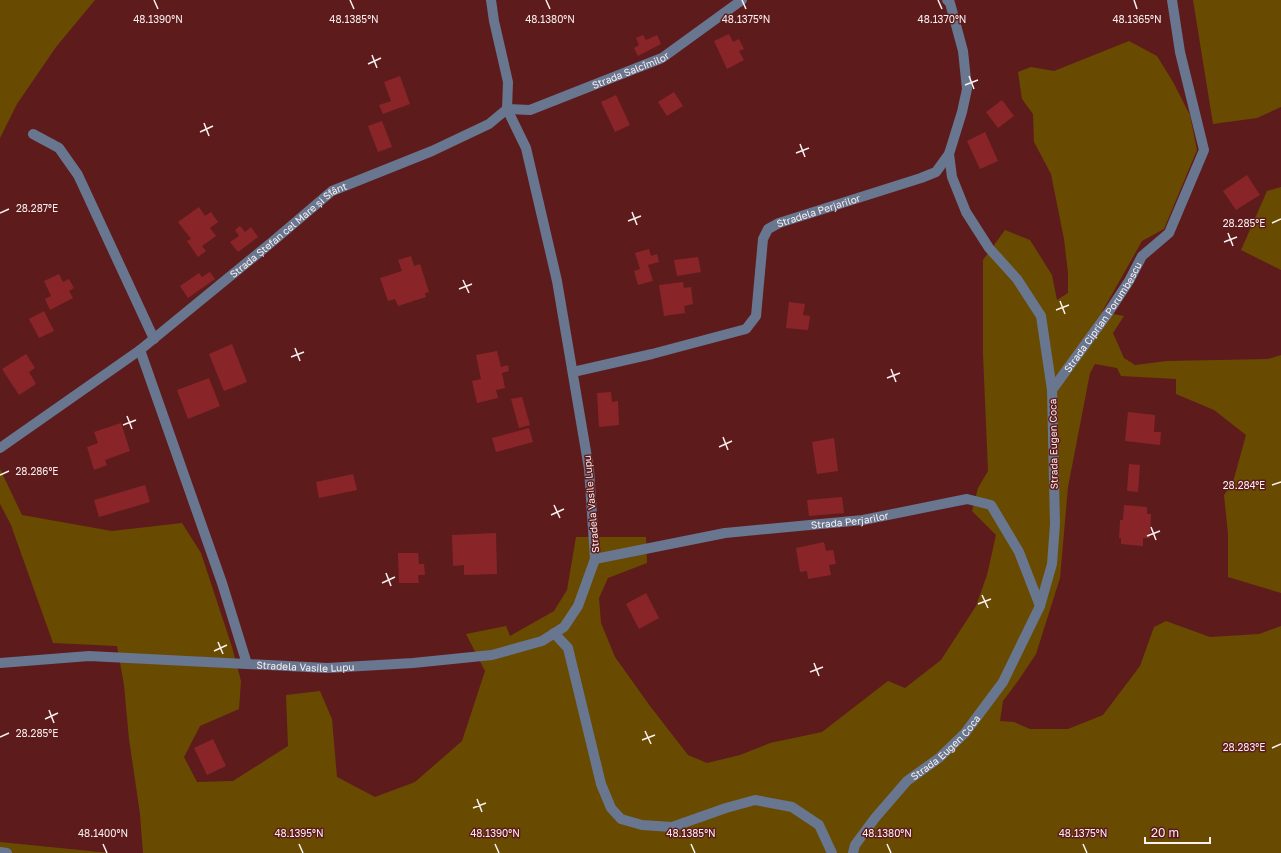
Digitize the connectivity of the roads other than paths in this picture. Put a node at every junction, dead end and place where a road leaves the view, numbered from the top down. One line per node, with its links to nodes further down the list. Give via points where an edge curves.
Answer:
1 (491, 0): 5 (street, via 508,82)
2 (742, 0): 5 (street, Strada Salcîmilor, via 662,58 530,110)
3 (947, 0): 7 (street, Strada Eugen Coca, via 963,51 966,90 962,112)
4 (1172, 0): 11 (street, Strada Ciprian Porumbescu, via 1180,52 1204,150 1169,233 1142,256 1108,314)
5 (507, 109): 8 (street, Strada Ștefan cel Mare și Sfânt, via 489,124 432,151 332,191); 10 (street, Stradela Vasile Lupu, via 526,148 557,281)
6 (33, 134): 8 (street, via 59,148 78,175)
7 (948, 154): 10 (street, Stradela Perjarilor, via 936,172 922,178 768,229 763,239 756,316 746,329); 11 (street, Strada Eugen Coca, via 952,178 966,212 989,248 1017,279 1042,316)
8 (154, 339): 9 (street, Strada Ștefan cel Mare și Sfânt)
9 (140, 350): 12 (street, Strada Ștefan cel Mare și Sfânt); 17 (street, Stradela Vasile Lupu, via 222,583)
10 (573, 372): 13 (street, Stradela Vasile Lupu, via 589,469)
11 (1052, 390): 14 (street, Strada Eugen Coca, via 1055,524 1052,564)
12 (0, 448)
13 (595, 559): 14 (street, Strada Perjarilor, via 725,533 863,520 967,499 991,505 1019,552); 15 (street, Stradela Vasile Lupu, via 578,606 564,628)
14 (1040, 606): 21 (street, Strada Eugen Coca, via 1003,682 965,733 939,758 907,781 863,834)
15 (554, 633): 17 (street, Stradela Vasile Lupu, via 542,641 492,655 413,663 327,668); 20 (street, via 568,648 601,784 611,808 621,819 642,825 672,827 755,800 792,806 819,825)
16 (0, 663): 17 (street, Stradela Vasile Lupu, via 89,656)
17 (247, 664)
18 (0, 852): 19 (street)
19 (7, 853)
20 (832, 853)
21 (853, 853)

